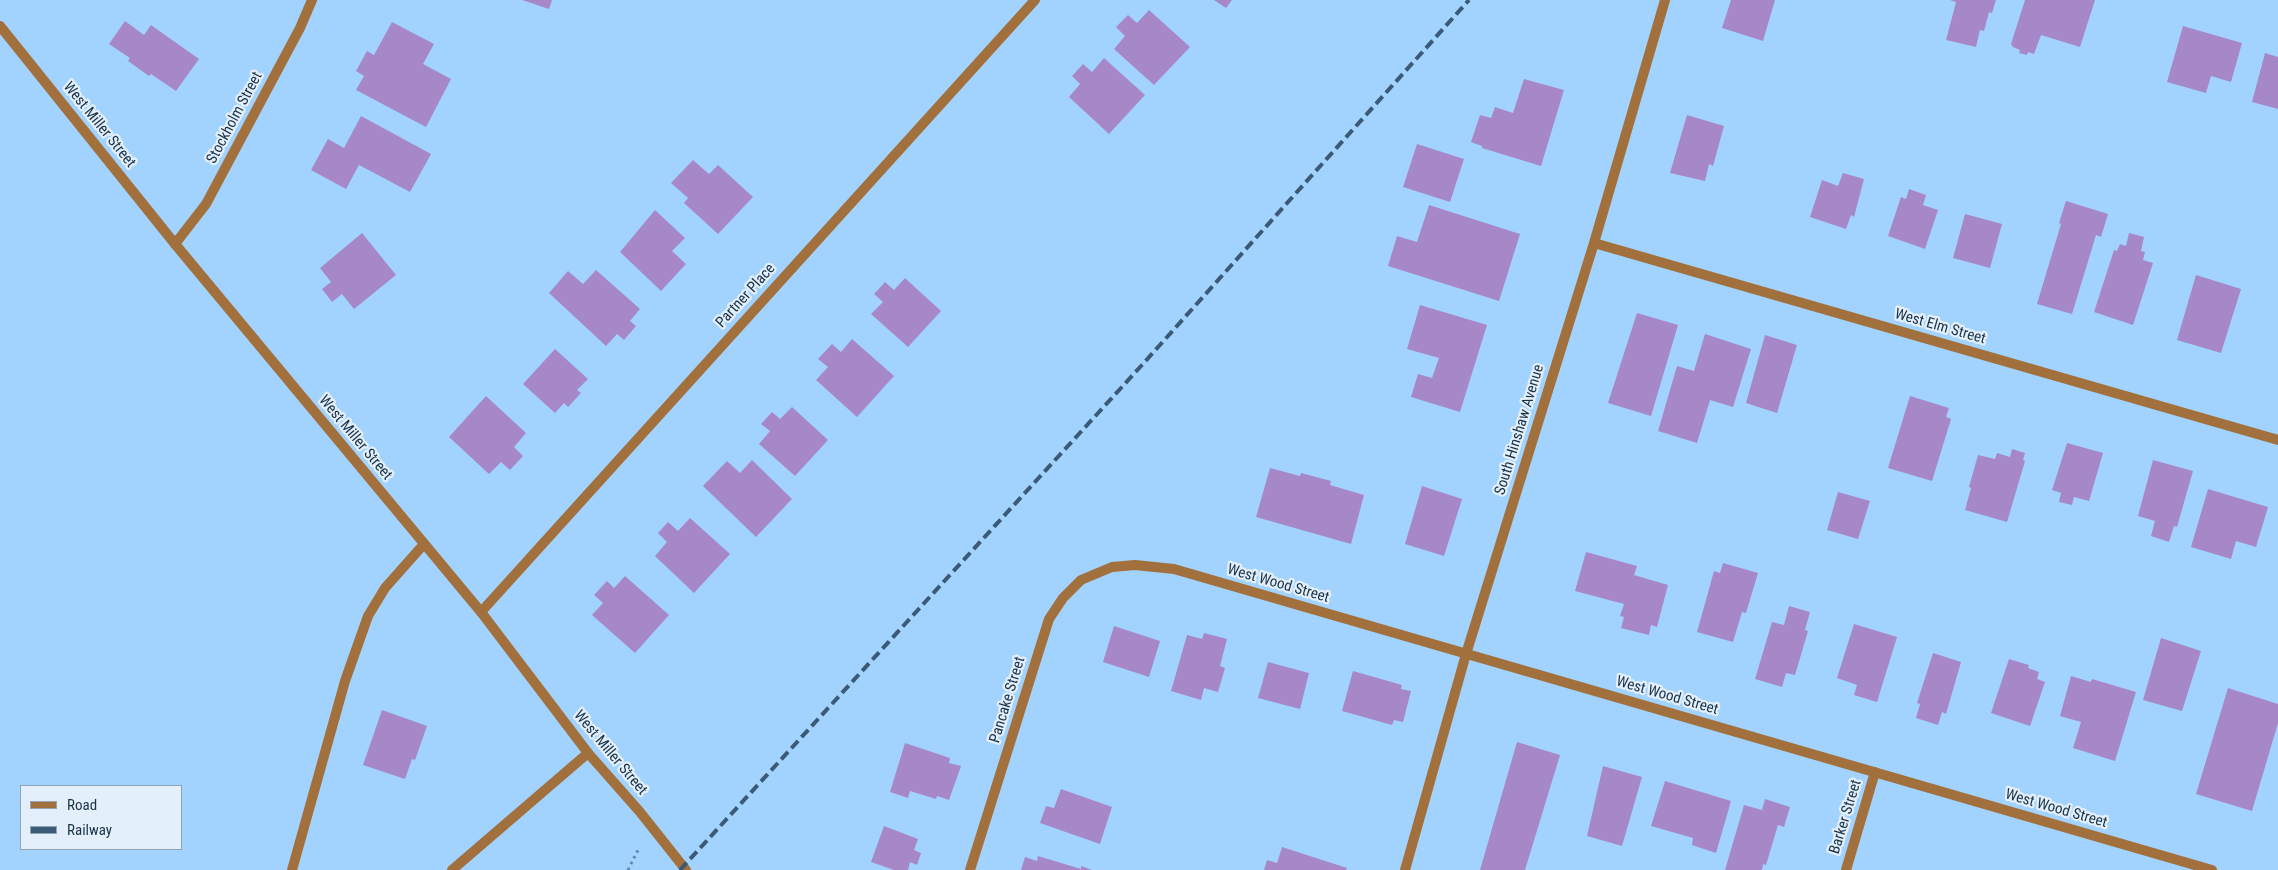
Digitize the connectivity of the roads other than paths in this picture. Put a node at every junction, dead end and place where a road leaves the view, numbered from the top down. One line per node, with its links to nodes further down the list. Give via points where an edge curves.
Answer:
1 (312, 0): 6 (street, Stockholm Street, via 206,204)
2 (1035, 0): 10 (street, Partner Place)
3 (1665, 0): 5 (street, South Hinshaw Avenue)
4 (0, 26): 6 (street, West Miller Street)
5 (1594, 243): 7 (street, West Elm Street); 11 (street, South Hinshaw Avenue)
6 (176, 244): 8 (street, West Miller Street)
7 (2278, 440)
8 (424, 544): 10 (street, West Miller Street); 14 (street, via 384,588 368,616 345,682)
9 (1112, 567): 11 (street, West Wood Street, via 1135,565 1174,569); 17 (street, Pancake Street, via 1081,580 1049,619)
10 (480, 612): 12 (street, West Miller Street)
11 (1466, 654): 13 (street, West Wood Street); 18 (street, South Hinshaw Avenue)
12 (588, 753): 15 (street); 16 (street, West Miller Street)
13 (1875, 772): 19 (street, Barker Street); 20 (street, West Wood Street)
14 (292, 870)
15 (452, 870)
16 (686, 870)
17 (970, 870)
18 (1405, 870)
19 (1846, 870)
20 (2212, 870)

